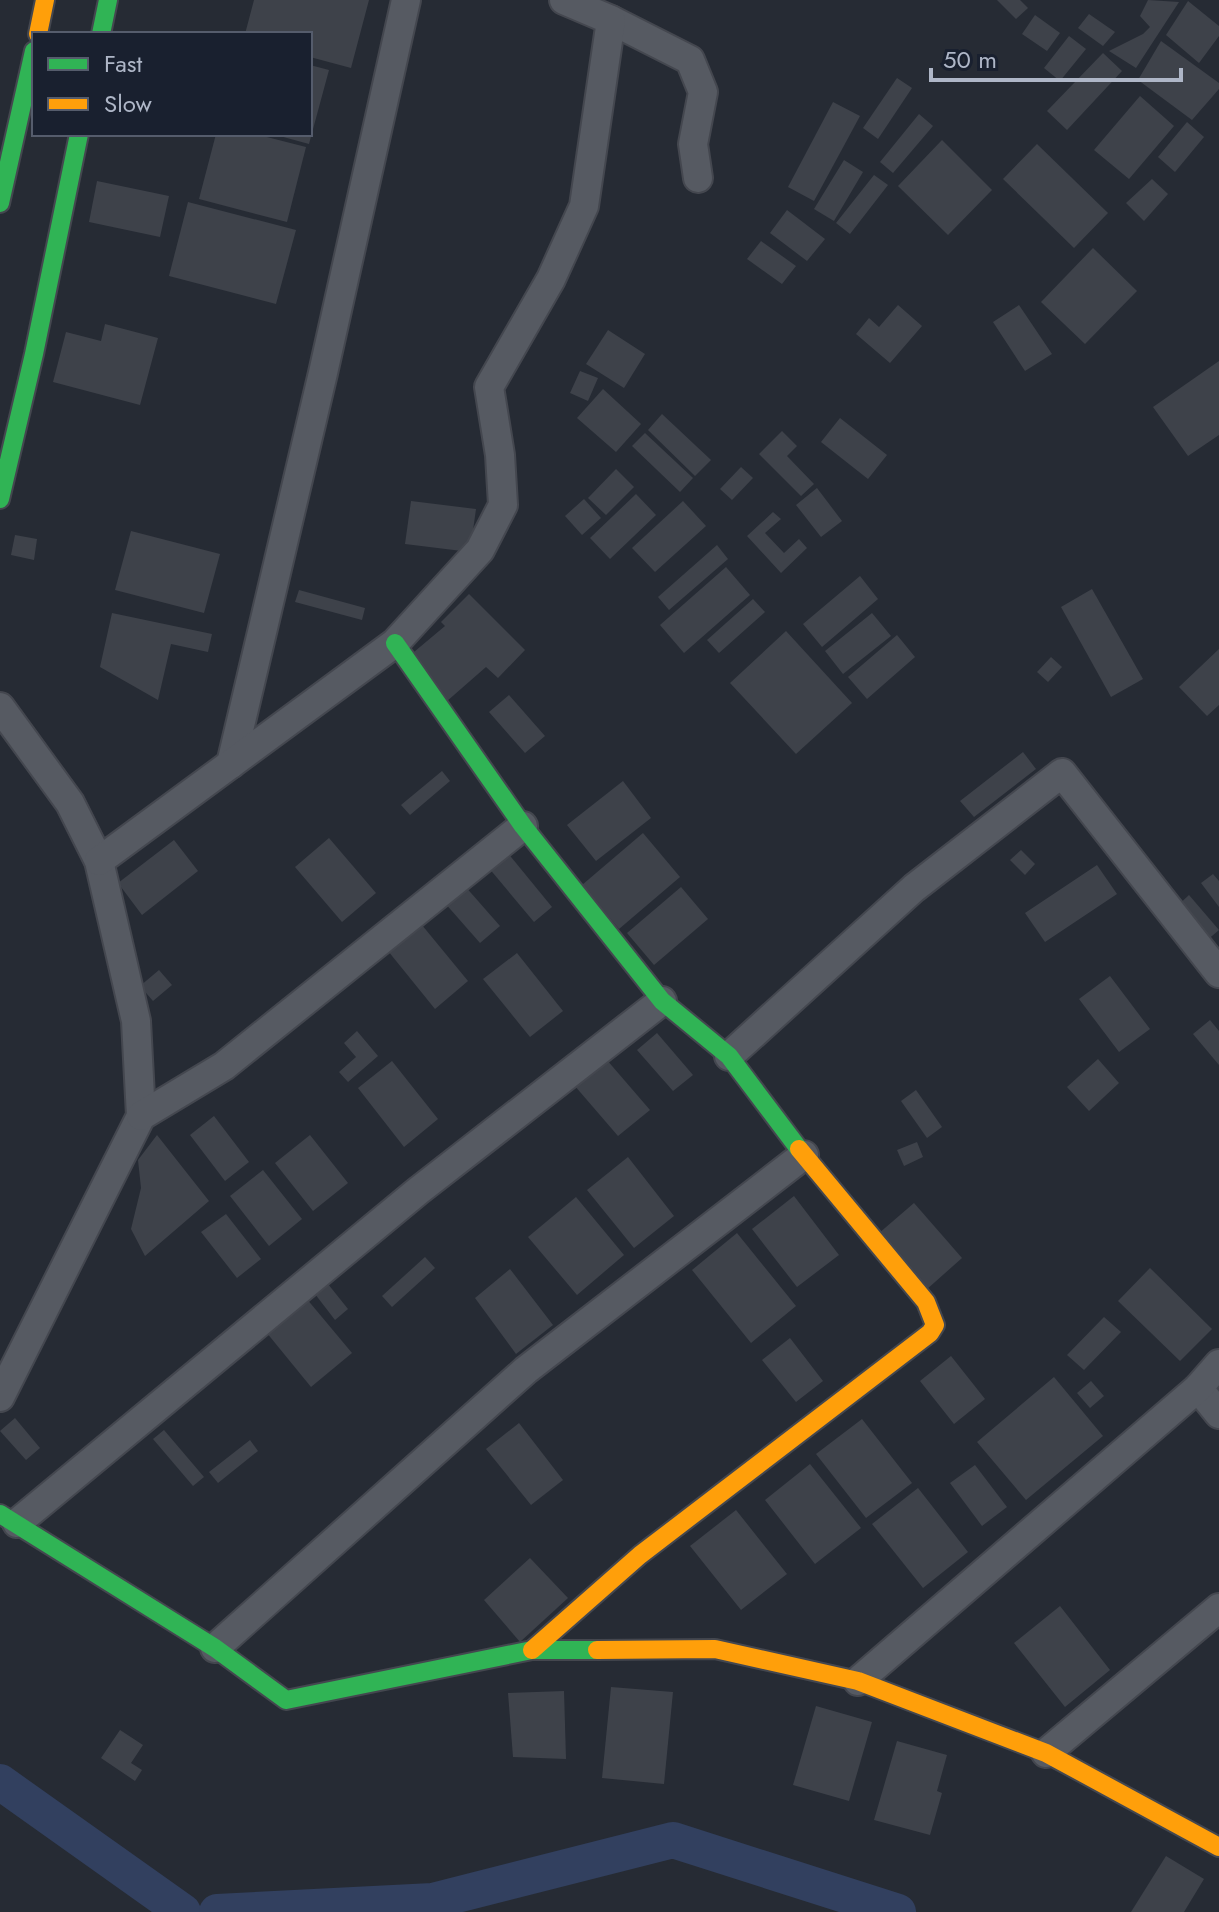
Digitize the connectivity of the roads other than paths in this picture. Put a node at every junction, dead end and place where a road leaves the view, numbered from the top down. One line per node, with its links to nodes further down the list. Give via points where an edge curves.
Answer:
1 (45, 0): 6 (street)
2 (108, 0): 7 (street)
3 (406, 0): 15 (street)
4 (564, 0): 5 (street)
5 (611, 20): 10 (street, via 690,60 703,92 693,144); 13 (street, via 584,206 551,279 489,387 503,505 480,550)
6 (38, 32)
7 (101, 32)
8 (32, 60): 11 (street)
9 (79, 136): 12 (street)
10 (698, 178)
11 (0, 203)
12 (0, 499)
13 (395, 643): 15 (street); 16 (street)
14 (0, 707): 17 (street, via 70,803)
15 (231, 764): 17 (street)
16 (523, 826): 19 (street); 21 (street, via 224,1066)
17 (99, 861): 21 (street, via 136,1021)
18 (1219, 973): 20 (street, via 1062,773 914,888)
19 (662, 1001): 20 (street); 27 (street)
20 (729, 1056): 22 (street)
21 (141, 1116): 25 (street)
22 (804, 1155): 29 (street, via 526,1370); 30 (street, via 926,1302 935,1325 640,1555)
23 (1219, 1364): 24 (street)
24 (1198, 1388): 26 (street); 31 (street)
25 (0, 1397)
26 (1219, 1414)
27 (8, 1518): 29 (street)
28 (1219, 1608): 32 (street)
29 (215, 1648): 30 (street, via 286,1700)
30 (532, 1650): 31 (street, via 715,1649)
31 (858, 1681): 32 (street)
32 (1046, 1753): 33 (street)
33 (1219, 1847)

